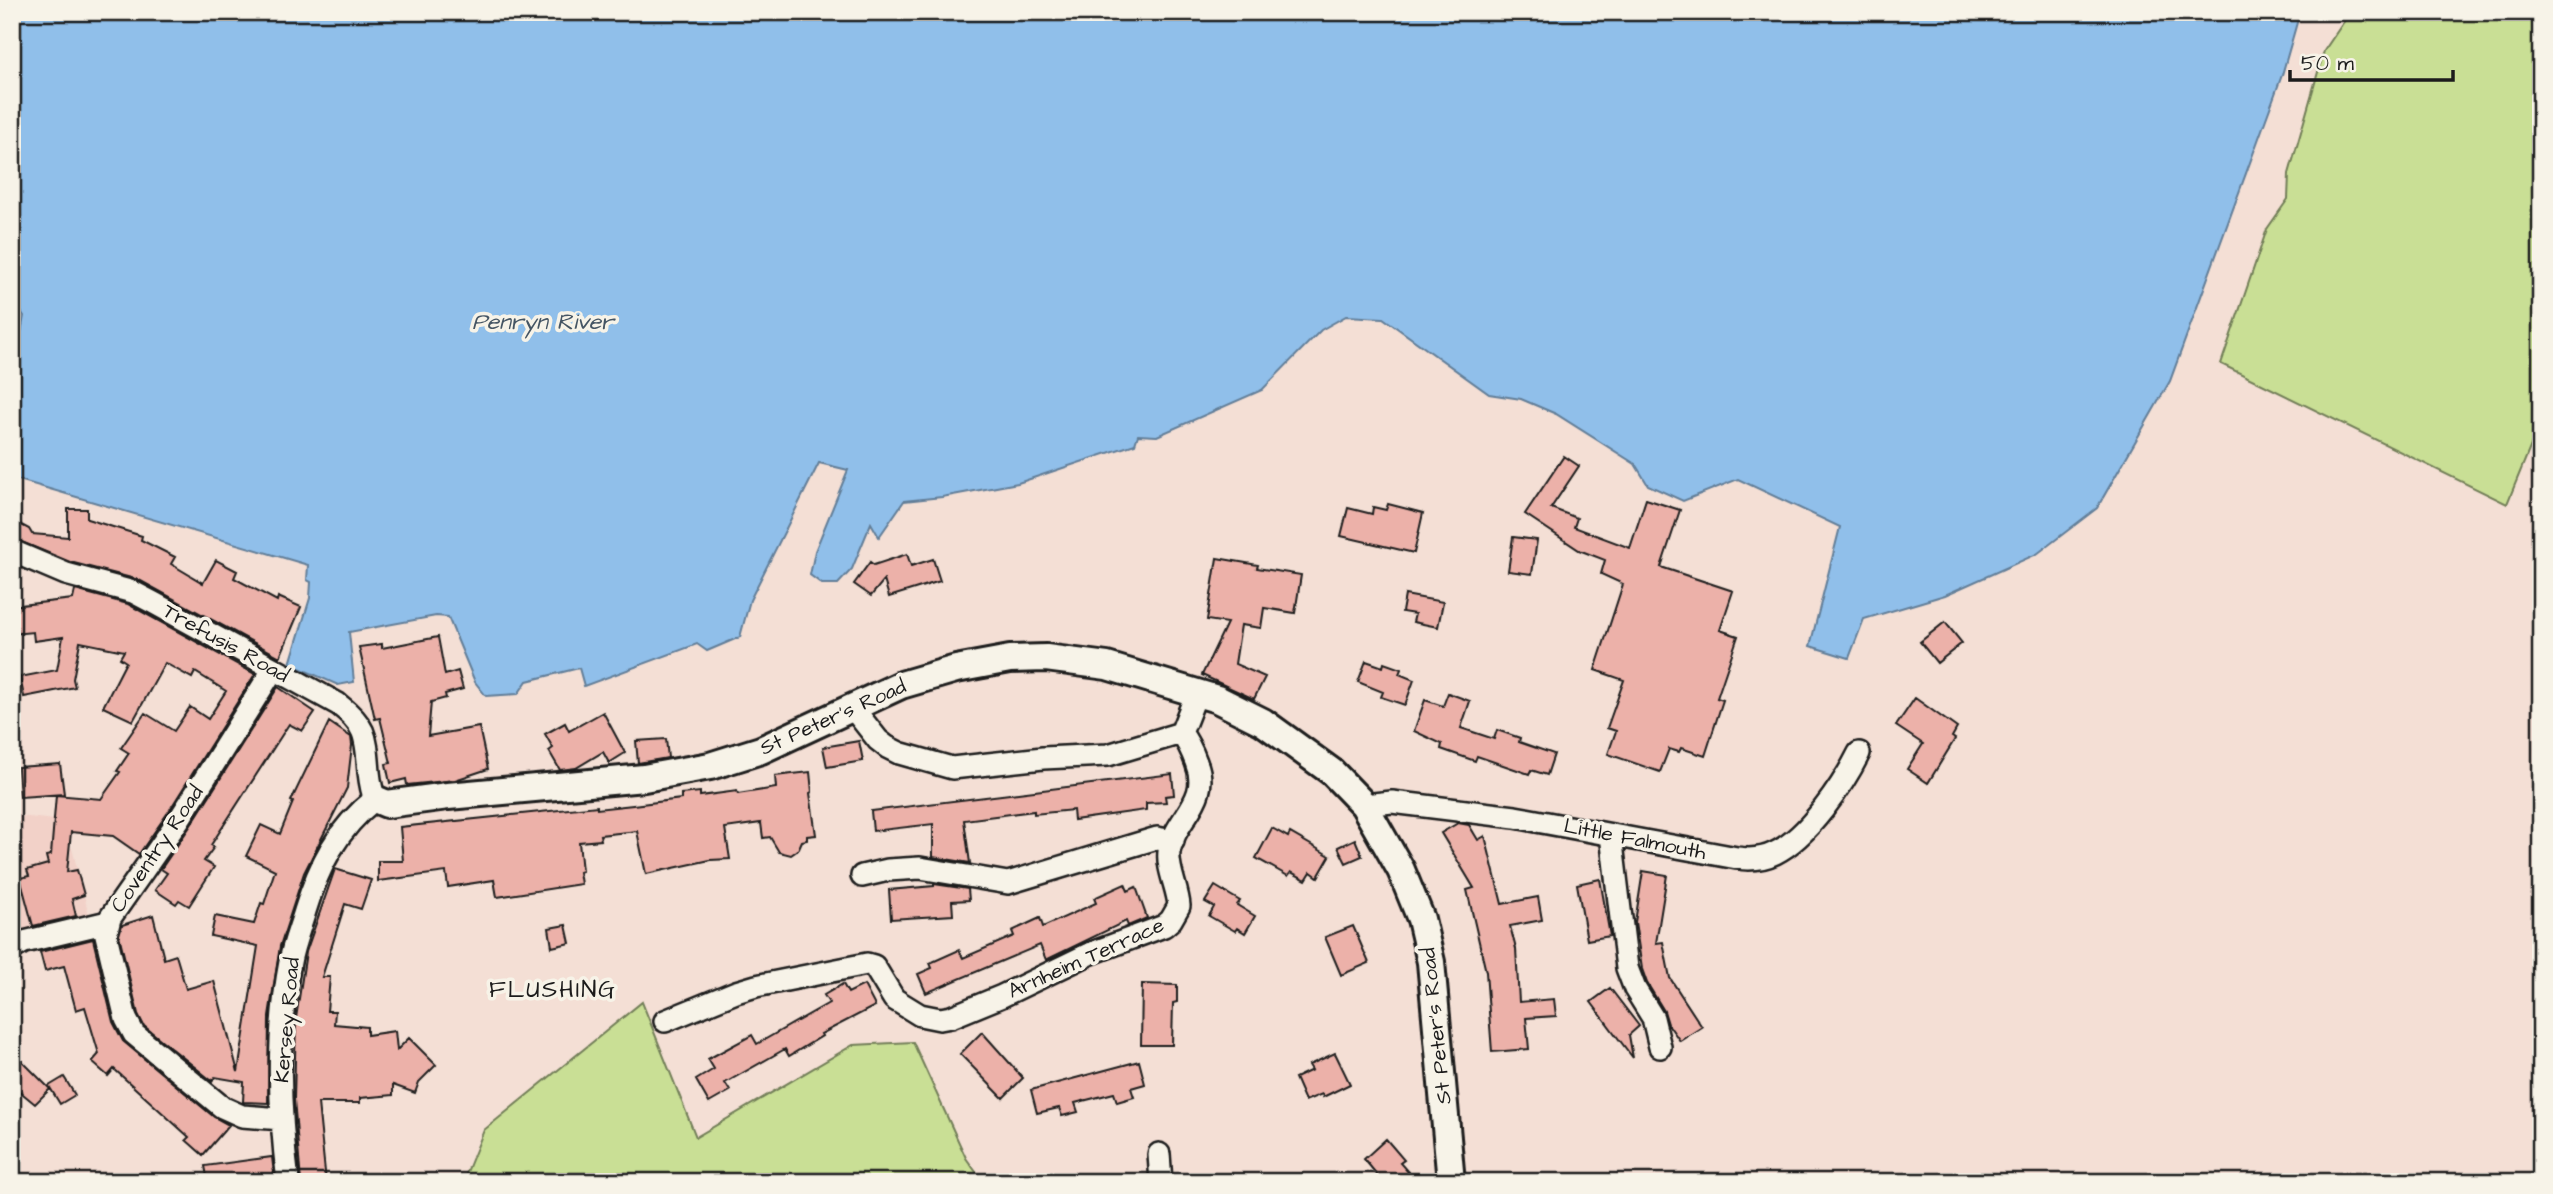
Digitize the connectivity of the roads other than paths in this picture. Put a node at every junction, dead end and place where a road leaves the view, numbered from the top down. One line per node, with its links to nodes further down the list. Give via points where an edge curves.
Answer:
1 (12, 551): 2 (street, Trefusis Road, via 72,576 133,593)
2 (273, 670): 7 (street, Trefusis Road, via 338,704 361,726); 12 (street, Coventry Road)
3 (1197, 692): 4 (street, St Peter's Road, via 1107,666 1028,657 938,674); 5 (street); 8 (street, St Peter's Road, via 1289,739 1332,772)
4 (852, 707): 5 (street, via 887,747 953,768 1108,755); 7 (street, St Peter's Road, via 726,763 645,778 387,804)
5 (1181, 733): 10 (street, Arnheim Terrace, via 1191,748 1201,782 1197,800)
6 (1858, 753): 9 (street, Little Falmouth, via 1837,790 1793,841 1758,859)
7 (375, 799): 16 (street, Kersey Road, via 351,821 321,864 294,943 280,1045)
8 (1364, 805): 9 (street, Little Falmouth, via 1425,805); 20 (street, St Peter's Road, via 1401,870 1427,940)
9 (1611, 835): 15 (street, via 1627,968 1653,1017)
10 (1173, 841): 11 (street, via 1157,838 1008,883 920,868); 14 (street, Arnheim Terrace, via 1169,859 1179,906 1164,926 1089,954 951,1017 929,1018 907,1008 890,994 874,966 867,964 746,989)
11 (862, 876)
12 (108, 922): 13 (street); 16 (street, Coventry Road, via 106,935 126,1019 135,1034 222,1107 242,1116)
13 (12, 949)
14 (665, 1021)
15 (1660, 1047)
16 (282, 1119): 18 (street, Kersey Road)
17 (1158, 1154): 19 (street)
18 (288, 1182)
19 (1161, 1182)
20 (1451, 1182)

